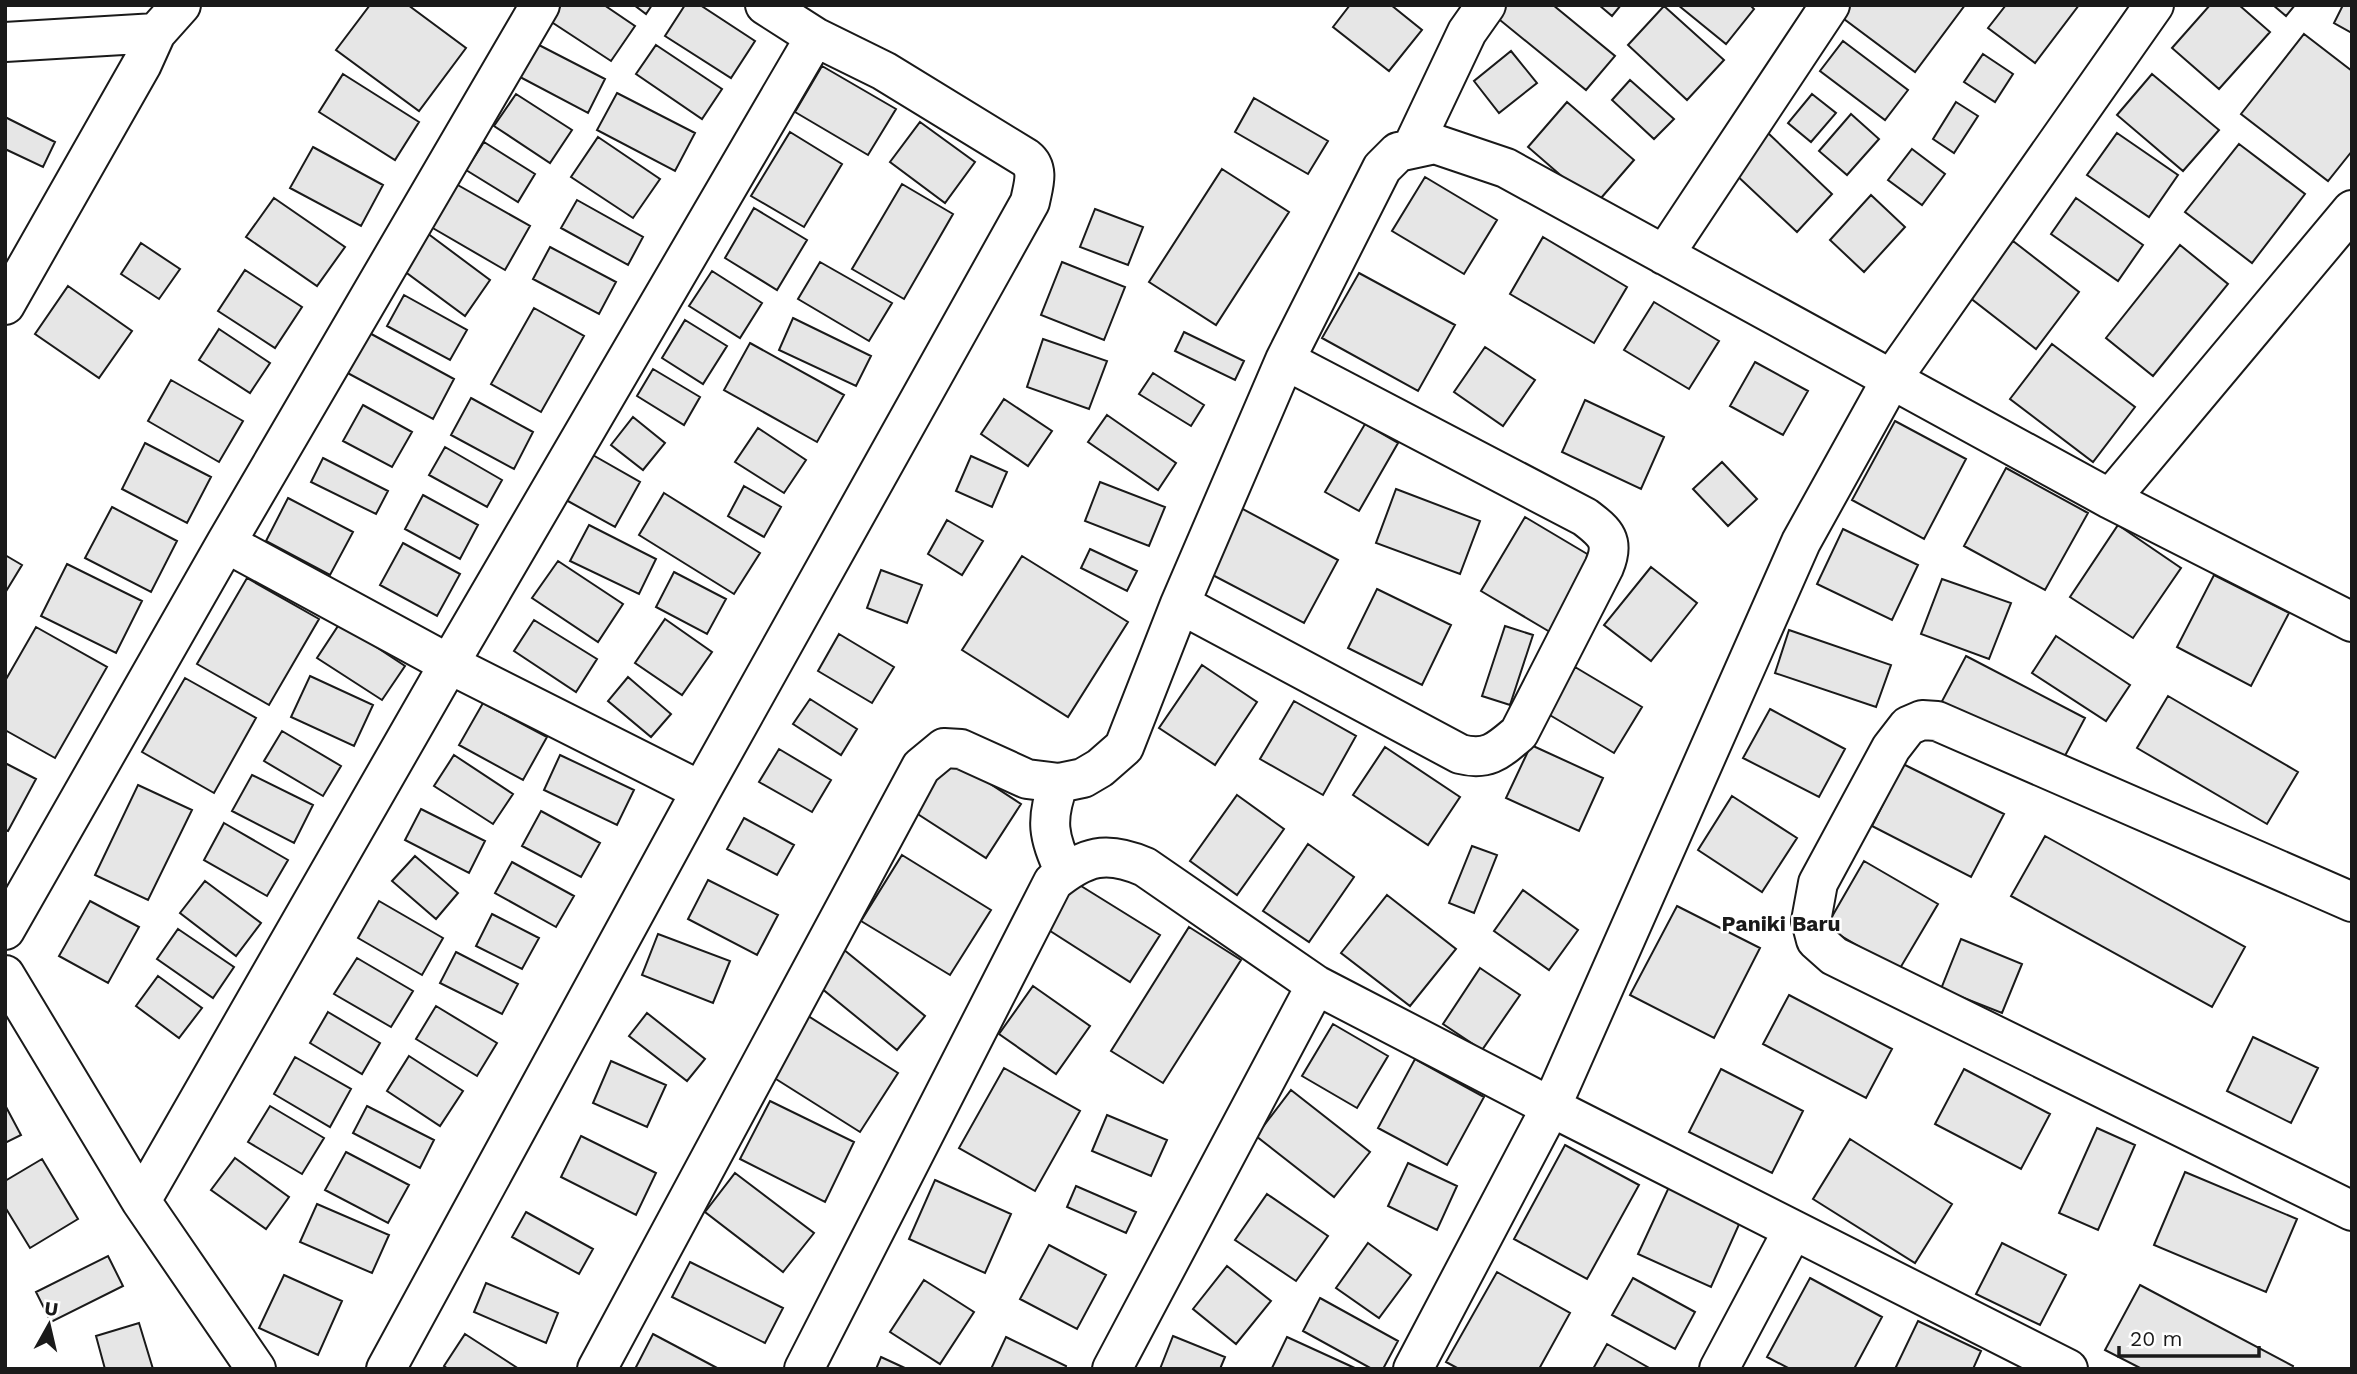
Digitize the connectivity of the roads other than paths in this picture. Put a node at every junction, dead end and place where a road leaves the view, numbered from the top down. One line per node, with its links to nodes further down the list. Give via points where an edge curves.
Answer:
1 (181, 5): 7 (street)
2 (540, 5): 17 (street)
3 (765, 5): 8 (street)
4 (1486, 5): 10 (street, via 1467,32)
5 (1830, 5): 12 (street)
6 (2154, 5): 15 (street)
7 (156, 33): 9 (street); 13 (street)
8 (816, 37): 20 (street); 22 (street, via 884,71 1026,158 1033,163 1035,175 1030,202)
9 (5, 42)
10 (1412, 148): 12 (street, via 1435,144 1506,168); 14 (street, via 1398,152 1382,168)
11 (2352, 210): 16 (street)
12 (1664, 255): 15 (street)
13 (5, 305)
14 (1285, 360): 18 (street); 18 (street, via 1586,517 1608,539 1611,552 1519,733 1497,751 1476,758 1460,754)
15 (1891, 380): 16 (street); 28 (street, via 1801,542)
16 (2110, 499): 19 (street)
17 (226, 543): 20 (street); 25 (street)
18 (1180, 604): 21 (street, via 1124,747 1083,778)
19 (2352, 622)
20 (449, 664): 22 (street); 29 (street)
21 (1059, 783): 23 (street, via 1048,819 1055,853); 35 (street, via 1027,779 961,749 944,748 921,767)
22 (701, 791): 34 (street)
23 (1065, 872): 27 (street, via 1090,859 1122,857 1145,867); 36 (street, via 1053,882)
24 (2352, 902): 30 (street, via 1937,721 1922,720 1908,726 1891,748 1818,883 1811,921 1816,940 1834,956)
25 (5, 930)
26 (5, 975): 29 (street)
27 (1316, 985): 28 (street); 37 (street)
28 (1550, 1107): 31 (street); 38 (street)
29 (141, 1201): 33 (street)
30 (2352, 1211)
31 (1793, 1230): 32 (street); 39 (street)
32 (2021, 1358): 40 (street)
33 (256, 1369)
34 (386, 1369)
35 (597, 1369)
36 (804, 1369)
37 (1112, 1369)
38 (1413, 1369)
39 (1719, 1369)
40 (2068, 1369)

